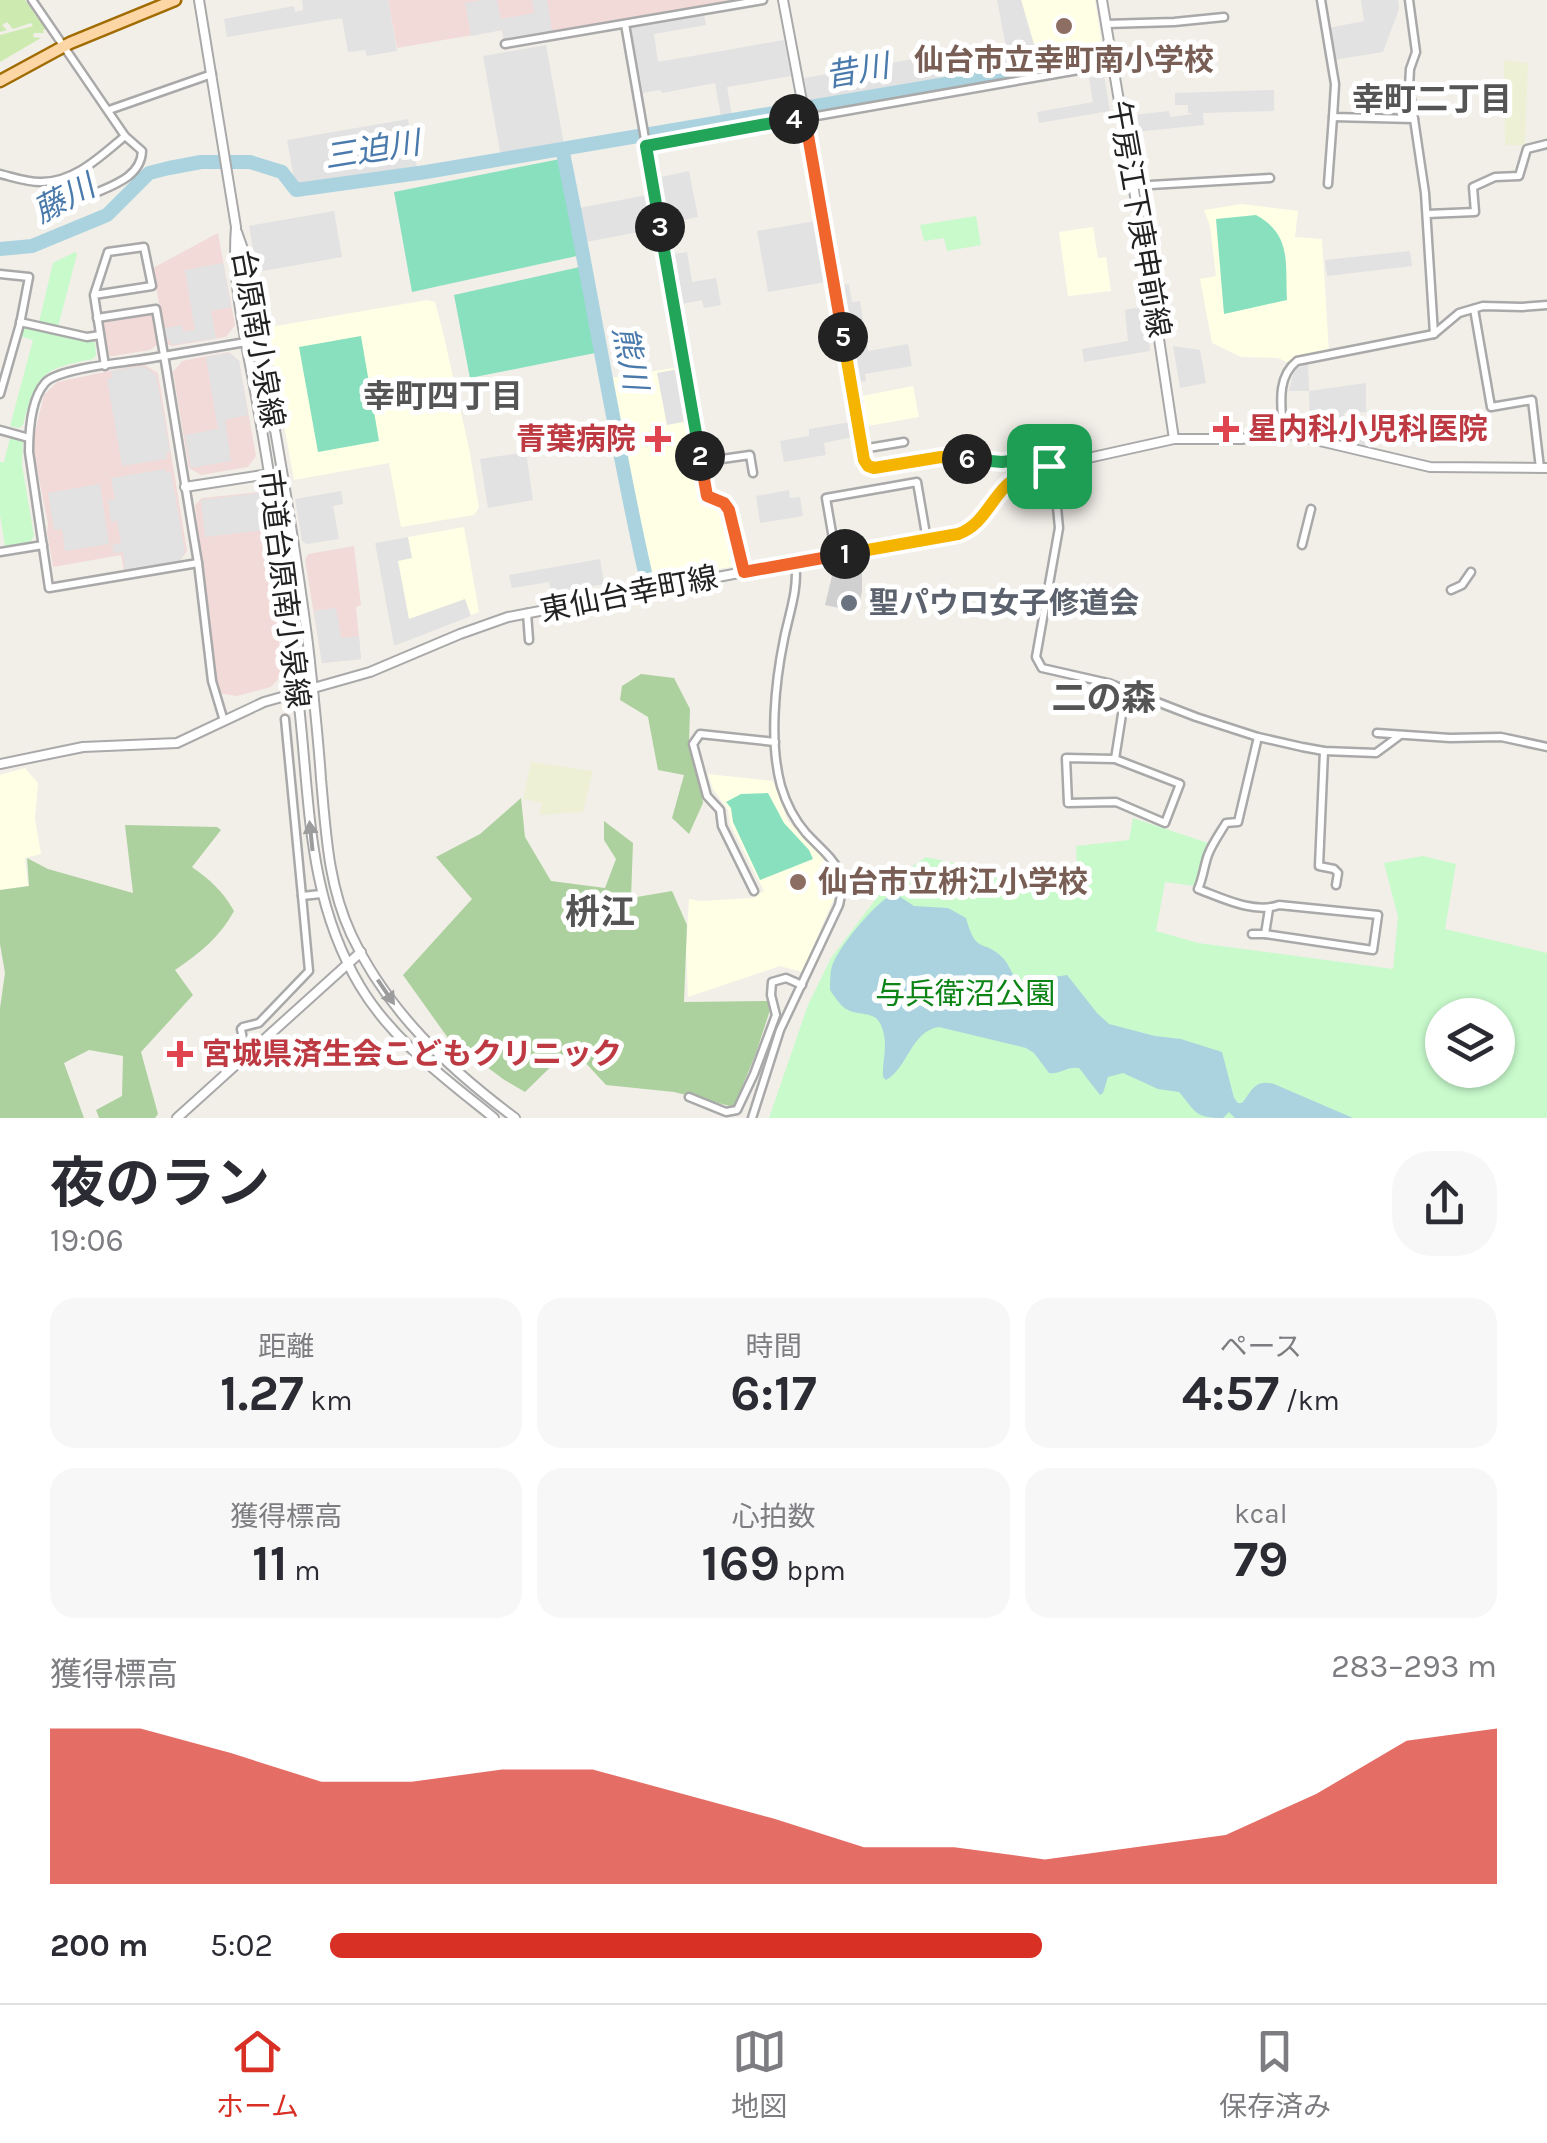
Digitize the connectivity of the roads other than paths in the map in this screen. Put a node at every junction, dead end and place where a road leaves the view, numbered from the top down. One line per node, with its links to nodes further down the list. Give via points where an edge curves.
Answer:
1 (32, 0): 13 (street)
2 (174, 0): 13 (main road)
3 (199, 0): 15 (street, 市道台原南小泉線)
4 (763, 0): 10 (street)
5 (783, 0): 18 (street)
6 (1102, 0): 11 (street, 午房江下庚申前線)
7 (1321, 0): 19 (street)
8 (1409, 0): 20 (street)
9 (1224, 17): 11 (street)
10 (625, 24): 12 (street); 22 (street)
11 (1106, 24): 14 (street, 午房江下庚申前線)
12 (505, 44)
13 (62, 46): 16 (main road); 17 (street)
14 (1112, 64): 18 (street); 27 (street, 午房江下庚申前線)
15 (212, 74): 17 (street); 30 (street, 市道台原南小泉線)
16 (0, 81)
17 (109, 110): 21 (street)
18 (804, 111): 22 (street); 48 (street)
19 (1334, 117): 20 (street); 26 (street)
20 (1414, 119): 29 (street)
21 (126, 136): 24 (street, via 69,177 46,183); 28 (street, via 142,151 140,166)
22 (645, 138): 49 (street)
23 (1547, 144): 29 (street, via 1527,149 1519,176 1473,186 1475,212)
24 (0, 174)
25 (1270, 178): 27 (street)
26 (1328, 184)
27 (1133, 186): 46 (street, 午房江下庚申前線)
28 (91, 195)
29 (1427, 214): 37 (street)
30 (236, 228): 39 (street, 市道台原南小泉線); 52 (street, 台原南小泉線)
31 (0, 274): 36 (street, via 29,277)
32 (94, 295): 32 (street, via 108,252 144,247 152,286); 35 (street)
33 (1547, 305): 34 (street)
34 (1474, 308): 37 (street); 51 (street, via 1491,407 1532,400)
35 (98, 318): 38 (street); 40 (street, via 156,309)
36 (20, 322): 38 (street); 42 (street)
37 (1434, 334): 44 (street, via 1297,361 1282,386)
38 (100, 335): 41 (street)
39 (246, 342): 40 (street); 54 (street, 市道台原南小泉線)
40 (164, 356): 41 (street); 55 (street)
41 (105, 366): 45 (street, via 45,383)
42 (0, 394)
43 (0, 430): 45 (street)
44 (1283, 434): 46 (street, 東仙台幸町線); 51 (street, 東仙台幸町線, via 1430,467)
45 (29, 438): 58 (street)
46 (1174, 439): 50 (street, 東仙台幸町線)
47 (904, 442): 48 (street)
48 (862, 449): 50 (street, via 874,468 941,457 1034,458)
49 (701, 462): 53 (street, via 750,455); 64 (street, via 707,496 729,510)
50 (1051, 465): 57 (street, 東仙台幸町線, via 1006,486 968,530); 70 (street, via 1060,528 1036,657 1042,668)
51 (1544, 468)
52 (282, 472): 54 (street); 69 (street, 台原南小泉線)
53 (752, 473)
54 (269, 474): 55 (street); 71 (street, 市道台原南小泉線)
55 (185, 487): 62 (street)
56 (1311, 509): 59 (street)
57 (927, 540): 61 (street, 東仙台幸町線); 61 (street, via 917,482 826,498)
58 (43, 545): 60 (street); 62 (street, via 49,588)
59 (1302, 545)
60 (0, 551)
61 (836, 556): 63 (street, 東仙台幸町線)
62 (198, 563): 73 (street, via 212,680)
63 (796, 563): 64 (street, 東仙台幸町線); 77 (street, via 779,661)
64 (744, 572): 67 (street, 東仙台幸町線)
65 (1471, 572): 66 (street)
66 (1451, 590)
67 (527, 613): 68 (street); 69 (street, 東仙台幸町線)
68 (529, 640)
69 (313, 688): 71 (street, 東仙台幸町線); 90 (street, 市道台原南小泉線, via 328,857)
70 (1126, 690): 76 (street); 80 (street)
71 (298, 693): 73 (street, 東仙台幸町線); 84 (street, 市道台原南小泉線, one-way to 71)
72 (286, 719): 85 (street)
73 (224, 721): 81 (street, 東仙台幸町線, via 177,743 83,747)
74 (1376, 733): 75 (street)
75 (1399, 736): 78 (street, via 1501,736); 79 (street, via 1376,753)
76 (1258, 737): 79 (street); 86 (street, via 1238,822 1226,824 1217,838 1198,890)
77 (775, 742): 83 (street, via 700,734 693,744 707,796 720,810); 93 (street, via 791,813 833,859 842,886)
78 (1547, 747)
79 (1324, 751): 82 (street, via 1319,866 1338,872)
80 (1115, 759): 80 (street, via 1180,784 1165,823 1116,802 1068,803 1066,758)
81 (0, 764)
82 (1336, 886)
83 (754, 891)
84 (321, 894): 85 (street); 92 (street, 市道台原南小泉線)
85 (302, 896): 94 (street, via 309,971 259,1023 244,1026)
86 (1269, 909): 88 (street); 89 (street, via 1378,915)
87 (1252, 934): 88 (street)
88 (1265, 934): 89 (street)
89 (1373, 950): 91 (street)
90 (361, 952): 92 (street); 98 (street, one-way to 98, via 403,1018)
91 (1382, 952)
92 (348, 962): 94 (street); 97 (street, 市道台原南小泉線, via 387,1024)
93 (802, 985): 95 (street, via 786,978 772,982 776,1015 737,1110); 99 (street)
94 (251, 1050): 96 (street)
95 (689, 1097)
96 (177, 1118)
97 (494, 1118)
98 (516, 1118)
99 (752, 1118)

